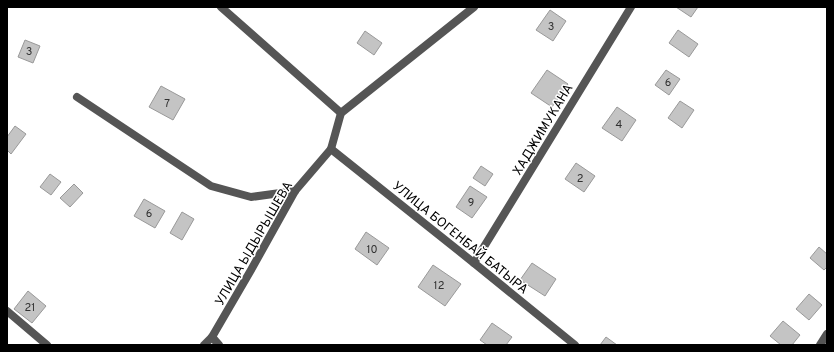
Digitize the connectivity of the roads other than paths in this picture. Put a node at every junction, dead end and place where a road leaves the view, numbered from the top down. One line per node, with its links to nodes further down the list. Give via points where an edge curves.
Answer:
1 (221, 7): 5 (street)
2 (474, 7): 5 (street)
3 (630, 7): 8 (street, ХАДЖИМУКАНА)
4 (77, 97): 7 (street, via 210,186 252,197)
5 (341, 113): 6 (street, УЛИЦА ЫДЫРЫШЕВА)
6 (331, 149): 7 (street, УЛИЦА ЫДЫРЫШЕВА); 8 (street, УЛИЦА БОГЕНБАЙ БАТЫРА)
7 (295, 191): 11 (street, УЛИЦА ЫДЫРЫШЕВА)
8 (474, 263): 15 (street, УЛИЦА БОГЕНБАЙ БАТЫРА)
9 (7, 311): 12 (street)
10 (827, 334): 16 (street)
11 (212, 337): 13 (street, УЛИЦА ЫДЫРЫШЕВА); 14 (street)
12 (47, 345)
13 (204, 345)
14 (219, 345)
15 (575, 345)
16 (820, 345)

